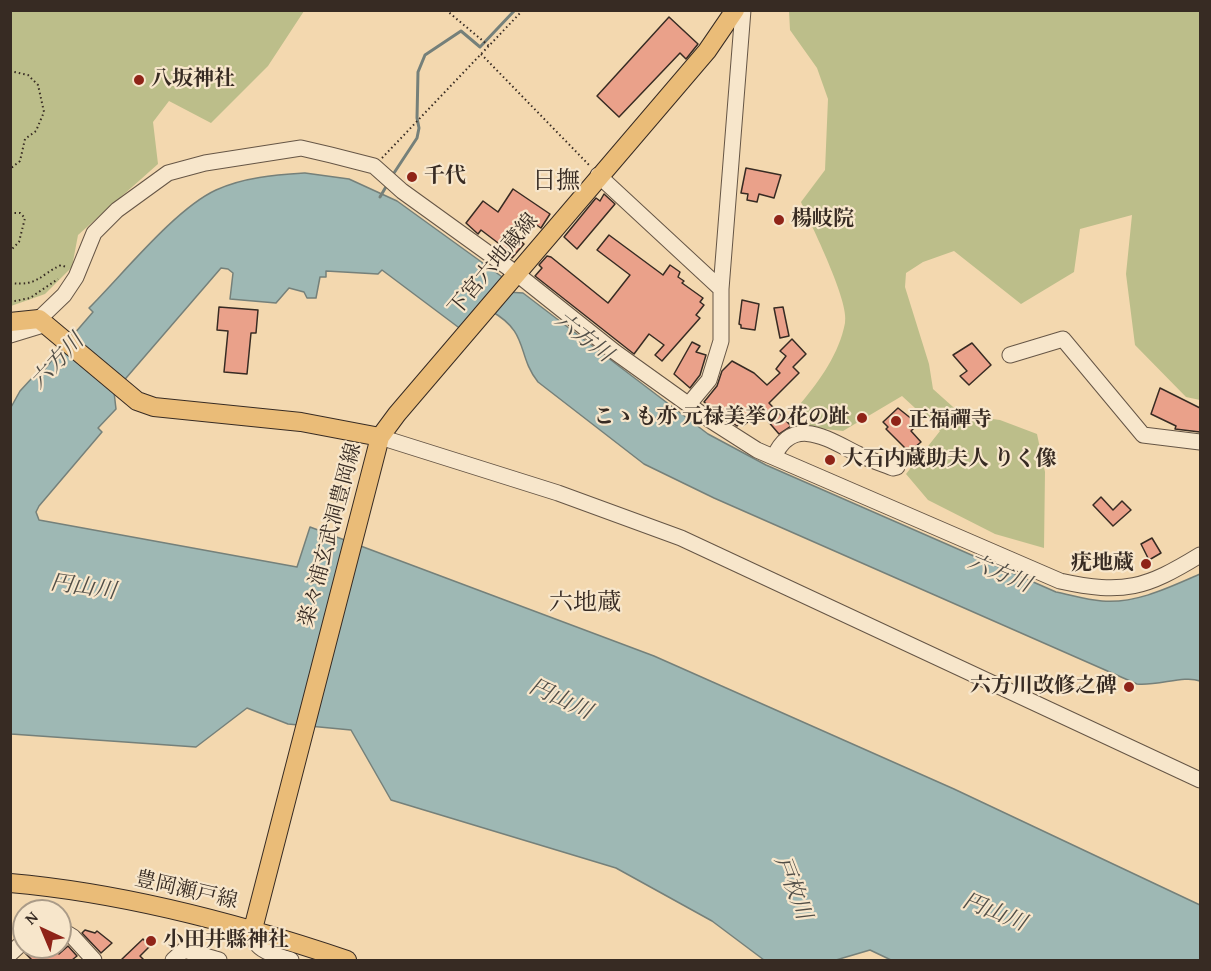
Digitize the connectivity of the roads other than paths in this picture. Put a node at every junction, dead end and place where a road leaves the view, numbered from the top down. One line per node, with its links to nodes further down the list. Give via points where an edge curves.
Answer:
1 (735, 10): 3 (main road, 下宮六地蔵線, via 707,51)
2 (743, 10): 5 (street)
3 (598, 176): 4 (main road, 下宮六地蔵線); 5 (street)
4 (514, 277): 7 (street, via 374,166 300,148 168,173 117,210 94,233 76,278); 10 (street); 12 (main road, 下宮六地蔵線)
5 (721, 289): 10 (street, via 721,341 709,380)
6 (10, 322): 7 (main road)
7 (42, 322): 8 (street); 12 (main road, 楽々浦玄武洞豊岡線, via 129,396 154,407 301,422)
8 (10, 335)
9 (1010, 355): 11 (street, via 1063,339 1143,435)
10 (689, 404): 13 (street, via 757,450)
11 (1200, 442)
12 (378, 443): 16 (street, via 558,493 681,538); 18 (main road, 楽々浦玄武洞豊岡線)
13 (774, 457): 14 (street, via 782,443 804,433 827,438 860,456); 15 (street, via 1060,581 1088,587 1133,587 1153,582)
14 (897, 467)
15 (1200, 555)
16 (1200, 780)
17 (10, 883): 18 (main road, 豊岡瀬戸線, via 103,895)
18 (255, 923): 23 (street, via 252,938 256,945); 24 (main road, 豊岡瀬戸線)
19 (72, 936): 20 (street)
20 (94, 960)
21 (173, 960): 22 (street, via 184,950)
22 (219, 960)
23 (291, 960)
24 (347, 960)

